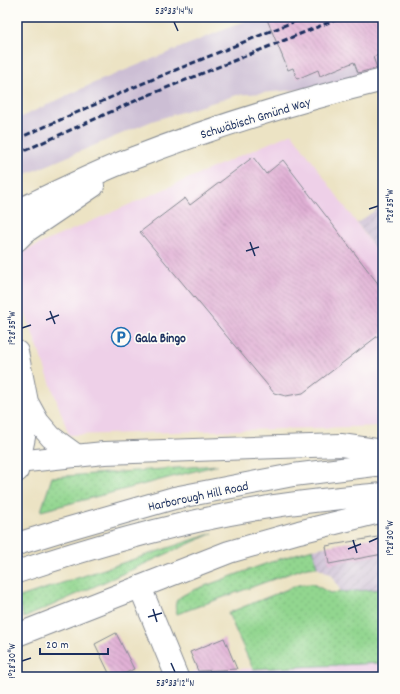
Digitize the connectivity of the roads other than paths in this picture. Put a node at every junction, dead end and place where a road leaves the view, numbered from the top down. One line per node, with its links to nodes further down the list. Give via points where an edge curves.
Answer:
1 (383, 80): 2 (main road, Schwäbisch Gmünd Way, via 248,118)
2 (130, 160): 3 (main road, Schwäbisch Gmünd Way); 4 (main road, Schwäbisch Gmünd Way)
3 (17, 211)
4 (17, 240)
5 (17, 352): 6 (main road)
6 (20, 378): 7 (main road)
7 (28, 402): 9 (main road, via 38,422 51,437); 10 (main road)
8 (383, 451): 9 (main road, via 341,445)
9 (77, 456): 10 (main road)
10 (18, 464)
11 (383, 464): 14 (main road, Harborough Hill Road, via 293,475 174,498)
12 (383, 494): 15 (main road, Harborough Hill Road, via 263,508 152,532)
13 (383, 511): 16 (main road, via 229,552)
14 (17, 544)
15 (17, 572)
16 (140, 587): 17 (main road); 18 (main road)
17 (17, 635)
18 (177, 677)

